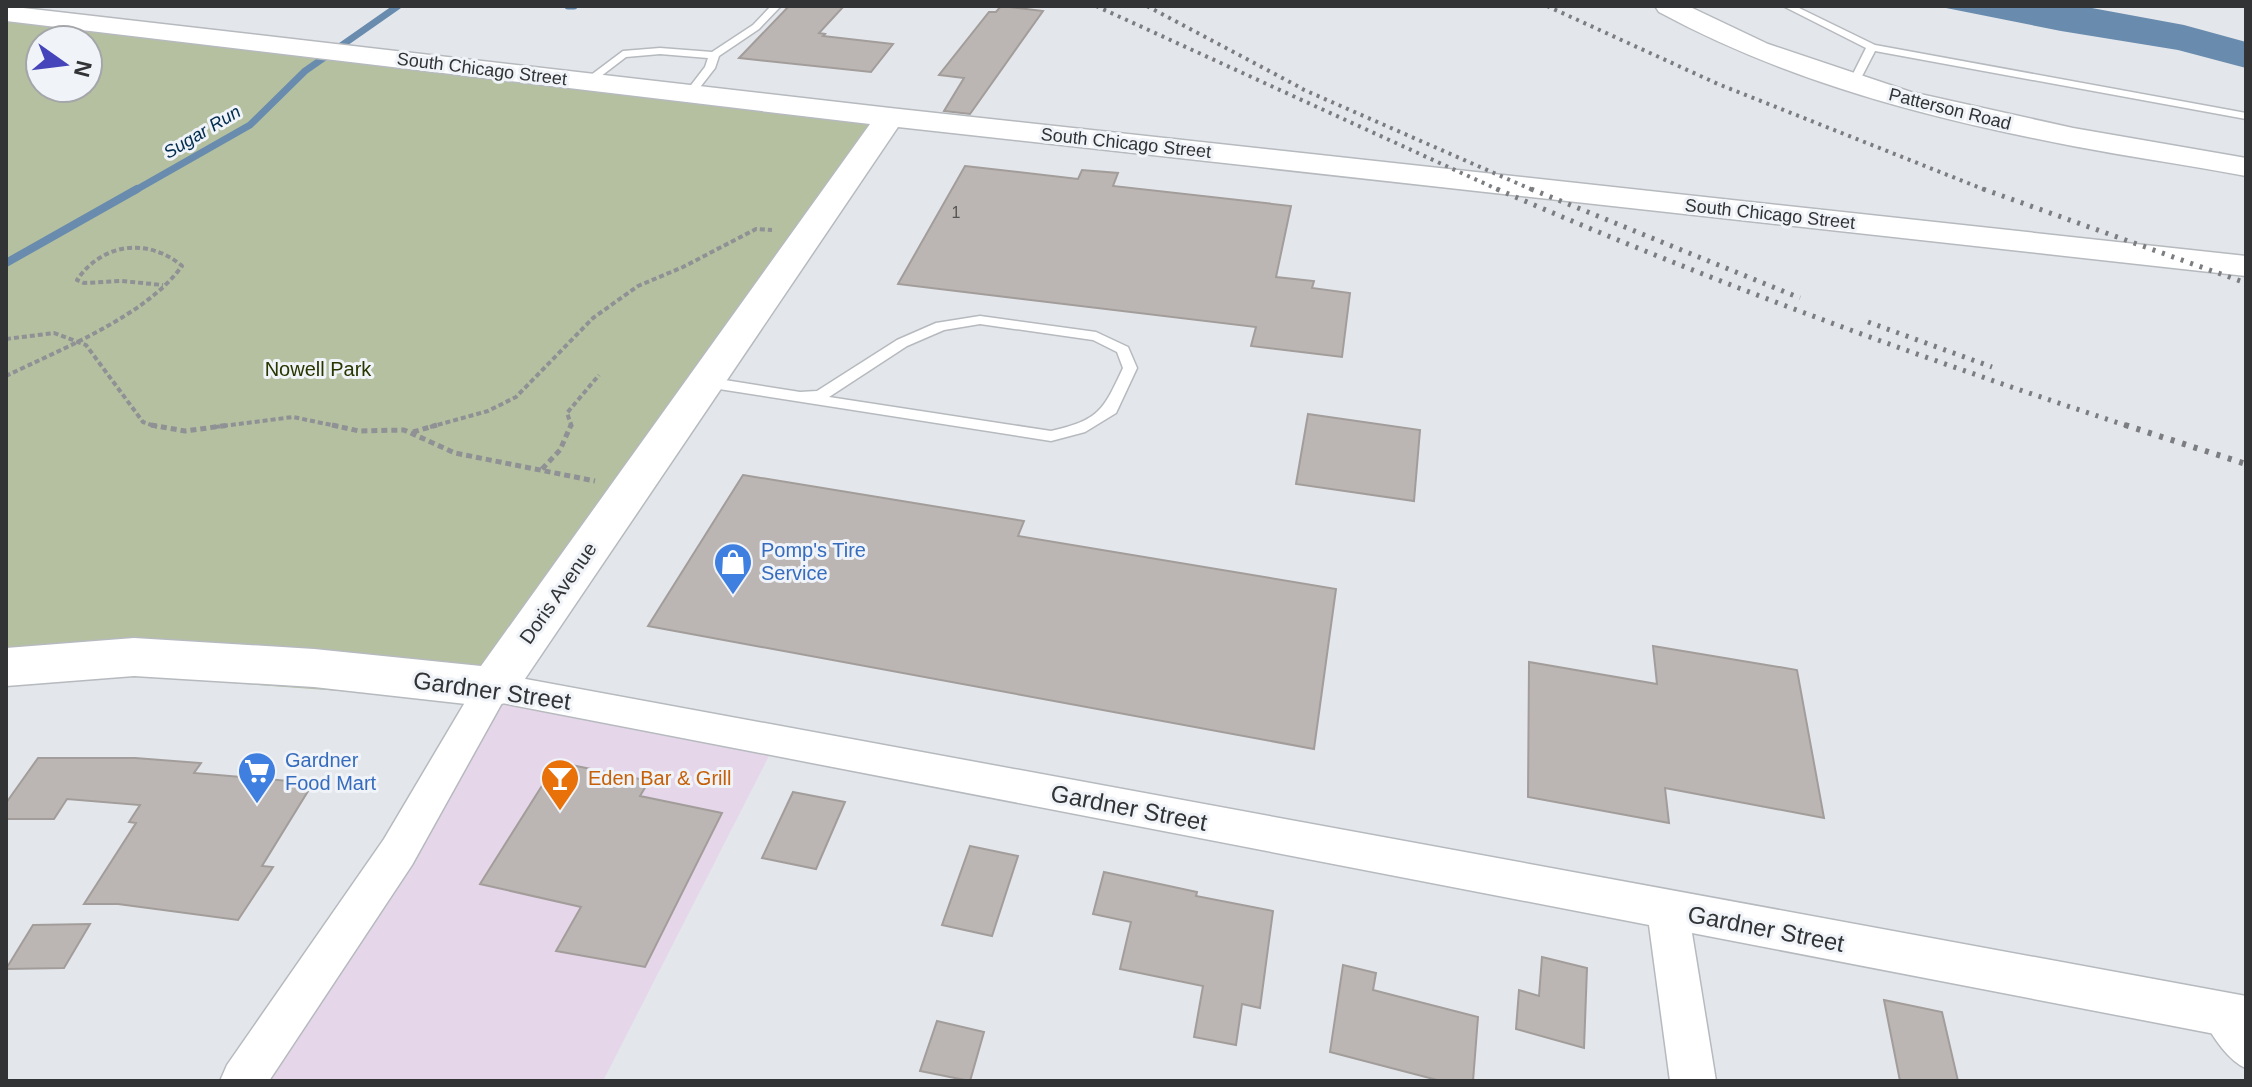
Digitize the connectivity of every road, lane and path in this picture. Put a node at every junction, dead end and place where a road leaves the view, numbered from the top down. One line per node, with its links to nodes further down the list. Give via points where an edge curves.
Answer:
1 (776, 6): 6 (lane, via 756,27)
2 (1668, 6): 8 (main road, Patterson Road, via 1716,34)
3 (1788, 6): 5 (lane)
4 (6, 13): 7 (main road, South Chicago Street)
5 (1872, 47): 8 (lane); 10 (lane)
6 (714, 55): 7 (lane, via 623,54); 9 (lane)
7 (588, 81): 9 (main road, South Chicago Street)
8 (1853, 84): 12 (main road, Patterson Road, via 2049,133)
9 (690, 93): 11 (main road, South Chicago Street)
10 (2246, 116)
11 (890, 117): 13 (main road, Doris Avenue); 14 (main road, South Chicago Street)
12 (2246, 167)
13 (809, 234): 20 (main road, Doris Avenue); 22 (path, via 756,229 724,243 638,286 593,318 516,397 488,411)
14 (2246, 266)
15 (163, 285): 15 (path, via 84,283 77,280 98,256 145,247 182,266); 17 (path)
16 (6, 339): 17 (path, via 54,333)
17 (77, 341): 19 (path); 22 (path, via 86,345 143,422 159,428 185,431 293,417 359,431)
18 (599, 375): 23 (path, via 567,413 572,427)
19 (6, 376)
20 (706, 382): 21 (lane); 24 (main road, Doris Avenue)
21 (798, 397): 21 (lane, via 1051,436 1080,429 1111,410 1130,368 1123,350 1096,336 980,320 941,326 902,343 835,388)
22 (413, 432): 23 (path, via 455,453)
23 (542, 469): 24 (path)
24 (629, 491): 26 (main road, Doris Avenue)
25 (6, 667): 26 (main road, Gardner Street, via 134,657 314,668)
26 (493, 687): 27 (street, Gardner Street); 31 (street, Doris Avenue, via 398,852)
27 (1668, 911): 28 (street, Gardner Street); 32 (street)
28 (2207, 1011): 29 (street, Gardner Street); 30 (lane)
29 (2246, 1018)
30 (2246, 1057)
31 (243, 1081)
32 (1693, 1081)

